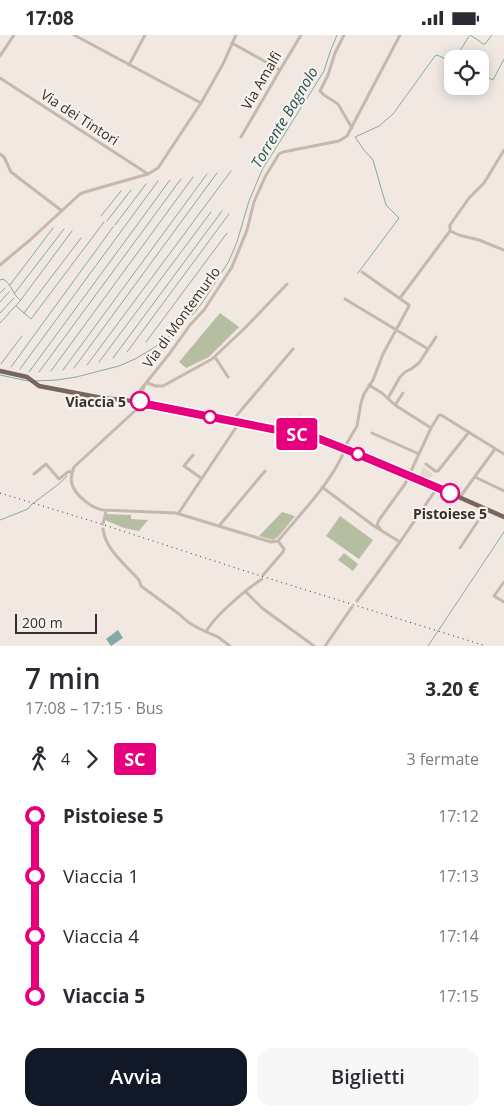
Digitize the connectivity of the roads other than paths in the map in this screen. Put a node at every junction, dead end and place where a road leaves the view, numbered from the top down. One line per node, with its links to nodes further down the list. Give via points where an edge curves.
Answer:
1 (14, 35): 9 (street)
2 (74, 35): 10 (street)
3 (145, 35): 10 (street)
4 (236, 35): 8 (street)
5 (302, 35): 11 (street, Via Amalfi)
6 (344, 35): 14 (street, via 320,91 338,104)
7 (400, 35): 14 (street)
8 (232, 43): 11 (street); 13 (street)
9 (0, 56)
10 (129, 65): 13 (street)
11 (280, 70): 15 (street, Via Amalfi)
12 (0, 78): 18 (street, Via dei Tintori)
13 (201, 103): 18 (street, via 159,166)
14 (352, 128): 34 (street, Via di Montemurlo, via 338,141 279,154 261,185 232,267 204,310)
15 (241, 137)
16 (504, 150): 20 (street, via 484,183 450,225)
17 (0, 153): 19 (street, via 11,172)
18 (148, 174): 19 (street, via 85,192)
19 (62, 211): 22 (street)
20 (450, 231): 21 (street); 25 (street)
21 (504, 250)
22 (0, 265)
23 (362, 271): 25 (street)
24 (287, 284): 31 (street)
25 (400, 298): 27 (street, via 409,306)
26 (345, 299): 27 (street)
27 (396, 330): 30 (street); 35 (street)
28 (436, 337): 30 (street)
29 (293, 349): 41 (street)
30 (428, 349): 37 (street, via 419,363 400,377)
31 (215, 357): 33 (street); 34 (street, via 162,386)
32 (0, 371): 38 (main road, via 26,377 36,385)
33 (228, 377)
34 (145, 385): 38 (street, Via di Montemurlo)
35 (370, 385): 37 (street); 47 (street, via 362,399 357,426)
36 (403, 393): 39 (street)
37 (388, 398): 39 (street)
38 (136, 401): 41 (main road); 53 (street, Via di Montemurlo, via 139,407)
39 (395, 405): 43 (street)
40 (300, 417): 46 (street)
41 (232, 421): 42 (main road)
42 (239, 423): 46 (main road); 58 (street)
43 (431, 428): 44 (street, via 440,414); 49 (street)
44 (469, 431): 48 (street); 52 (street, via 438,471)
45 (372, 433): 49 (street)
46 (321, 440): 47 (main road)
47 (344, 449): 56 (main road); 59 (street, via 340,462)
48 (496, 449): 50 (street); 57 (street)
49 (419, 454): 56 (street)
50 (504, 454)
51 (193, 455): 58 (street, via 184,467)
52 (426, 464)
53 (73, 471): 55 (street, via 59,479 46,464); 64 (street, via 72,484 78,493 91,506)
54 (264, 471): 69 (street)
55 (34, 474)
56 (409, 475): 60 (main road); 68 (street)
57 (475, 477): 61 (street); 62 (street)
58 (201, 478): 65 (street)
59 (322, 487): 67 (street); 71 (street)
60 (438, 487): 62 (main road); 72 (street)
61 (504, 491)
62 (460, 497): 63 (main road)
63 (486, 509): 66 (main road); 73 (street)
64 (106, 511): 65 (street); 79 (street, via 103,526 108,545 141,586)
65 (178, 514): 69 (street)
66 (504, 517)
67 (364, 519): 68 (street, via 374,523); 70 (street)
68 (379, 520): 70 (street, via 377,525)
69 (218, 526): 71 (street, via 271,542)
70 (381, 531): 72 (street)
71 (278, 541): 75 (street, via 283,552)
72 (400, 542): 76 (street)
73 (460, 548)
74 (504, 581): 77 (street, via 494,596)
75 (246, 592): 79 (street, via 218,616); 81 (street, via 262,608)
76 (357, 601)
77 (504, 603)
78 (352, 607): 82 (street)
79 (206, 632): 80 (street)
80 (230, 646)
81 (314, 646)
82 (325, 646)

